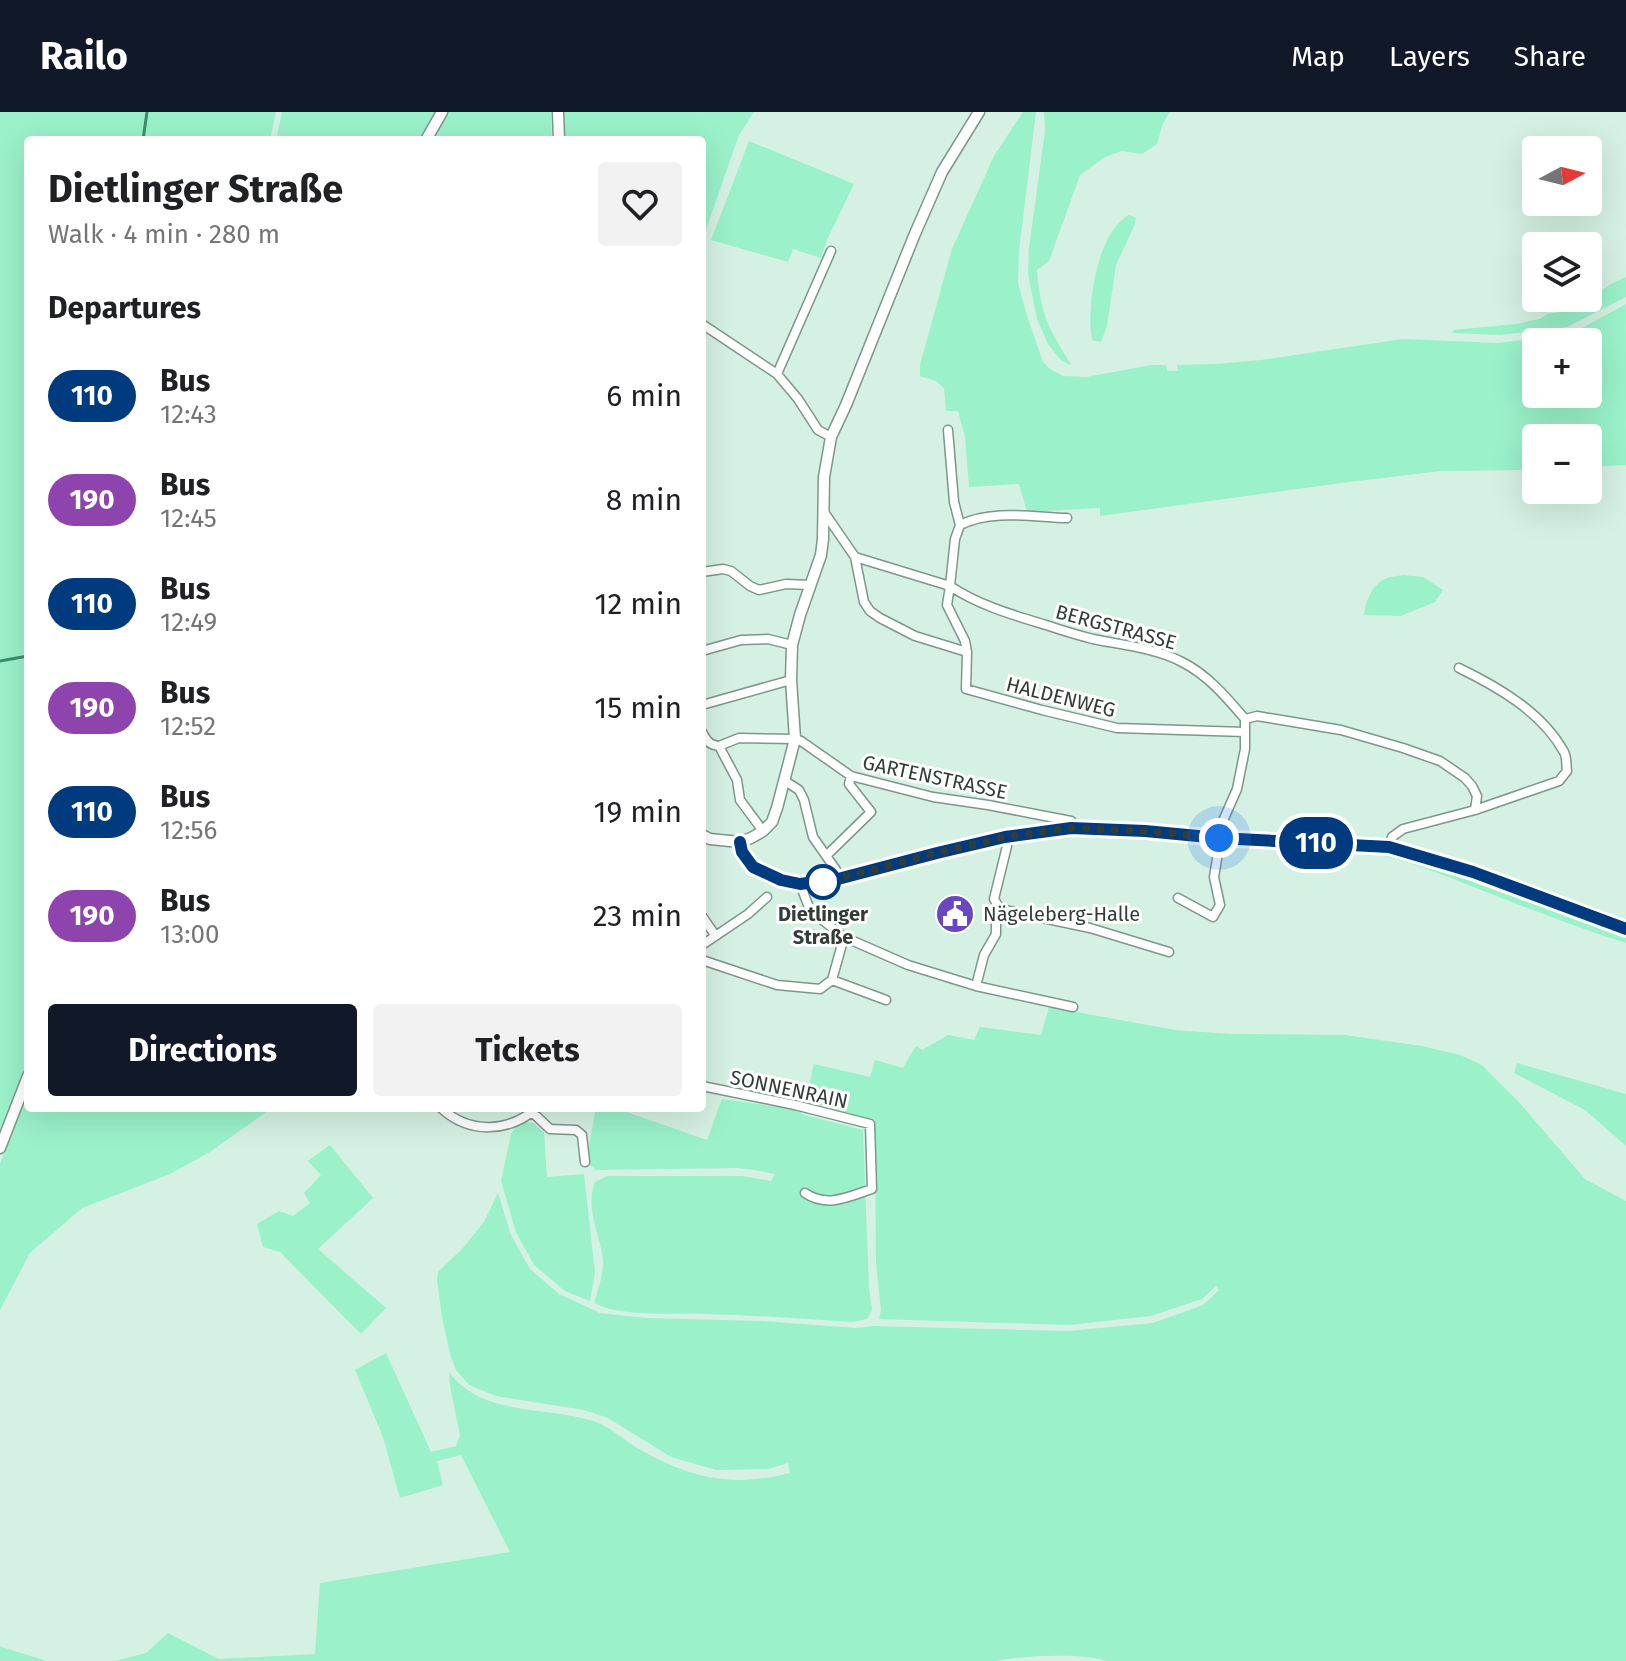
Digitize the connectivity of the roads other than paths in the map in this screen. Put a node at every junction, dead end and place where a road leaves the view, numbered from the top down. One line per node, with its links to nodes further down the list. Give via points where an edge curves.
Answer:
1 (442, 112): 4 (street)
2 (558, 112): 5 (street)
3 (979, 112): 10 (street, via 942,172)
4 (428, 136)
5 (559, 136)
6 (831, 251): 8 (street)
7 (706, 327): 8 (street)
8 (777, 374): 10 (street, via 818,430)
9 (948, 430): 13 (street)
10 (831, 437): 11 (street)
11 (824, 512): 14 (street); 16 (street, via 821,555)
12 (1067, 518): 13 (street, via 993,516)
13 (960, 525): 17 (street)
14 (855, 557): 17 (street, BERGSTRASSE); 20 (street, via 870,611 915,636)
15 (706, 571): 16 (street, via 731,571 759,590)
16 (810, 585): 18 (street)
17 (950, 586): 20 (street, via 947,605); 24 (street, BERGSTRASSE, via 1014,615 1181,662 1223,693)
18 (792, 645): 19 (street, via 741,640); 22 (street)
19 (706, 650)
20 (967, 652): 25 (street, HALDENWEG, via 966,689 1117,728)
21 (1459, 668): 31 (street, via 1522,706 1566,754 1567,771 1559,781)
22 (791, 680): 23 (street); 27 (street)
23 (706, 704)
24 (1245, 719): 25 (street); 31 (street, via 1257,716 1341,730 1440,761 1472,786)
25 (1245, 732): 36 (street, via 1237,789)
26 (706, 739): 28 (street)
27 (795, 739): 28 (street, via 739,738); 29 (street, GARTENSTRASSE); 30 (street)
28 (719, 746): 33 (street, via 737,780 740,800)
29 (851, 776): 32 (street, GARTENSTRASSE, via 933,797 1071,821); 39 (street, via 849,784 871,812)
30 (785, 781): 33 (street, via 772,822); 39 (street, via 799,790 813,837)
31 (1475, 810): 38 (street, via 1403,829)
32 (1071, 828): 35 (street); 36 (street)
33 (763, 831): 37 (street)
34 (706, 837): 37 (street)
35 (1005, 837): 40 (street); 44 (street, via 994,899)
36 (1219, 838): 38 (street); 43 (street, via 1214,877 1220,905 1213,917)
37 (740, 842): 41 (street, via 753,867)
38 (1389, 847): 46 (street)
39 (827, 855): 40 (street)
40 (838, 879): 41 (street)
41 (800, 884): 48 (street, via 810,910)
42 (767, 897): 47 (street)
43 (1178, 898)
44 (1000, 909): 50 (street); 53 (street)
45 (706, 922): 47 (street)
46 (1626, 929)
47 (715, 935): 49 (street)
48 (844, 937): 52 (street); 53 (street)
49 (706, 942)
50 (1169, 952)
51 (706, 961): 52 (street, via 777,985 820,989)
52 (832, 980): 54 (street)
53 (976, 986): 55 (street)
54 (886, 1000)
55 (1073, 1007)
56 (24, 1086): 61 (street)
57 (706, 1087): 63 (street, SONNENRAIN, via 870,1124 872,1189 834,1202)
58 (447, 1112): 59 (street, via 459,1121 492,1127 504,1127)
59 (530, 1112)
60 (536, 1112): 62 (street, via 550,1129 582,1135)
61 (0, 1148)
62 (585, 1162)
63 (805, 1193)

